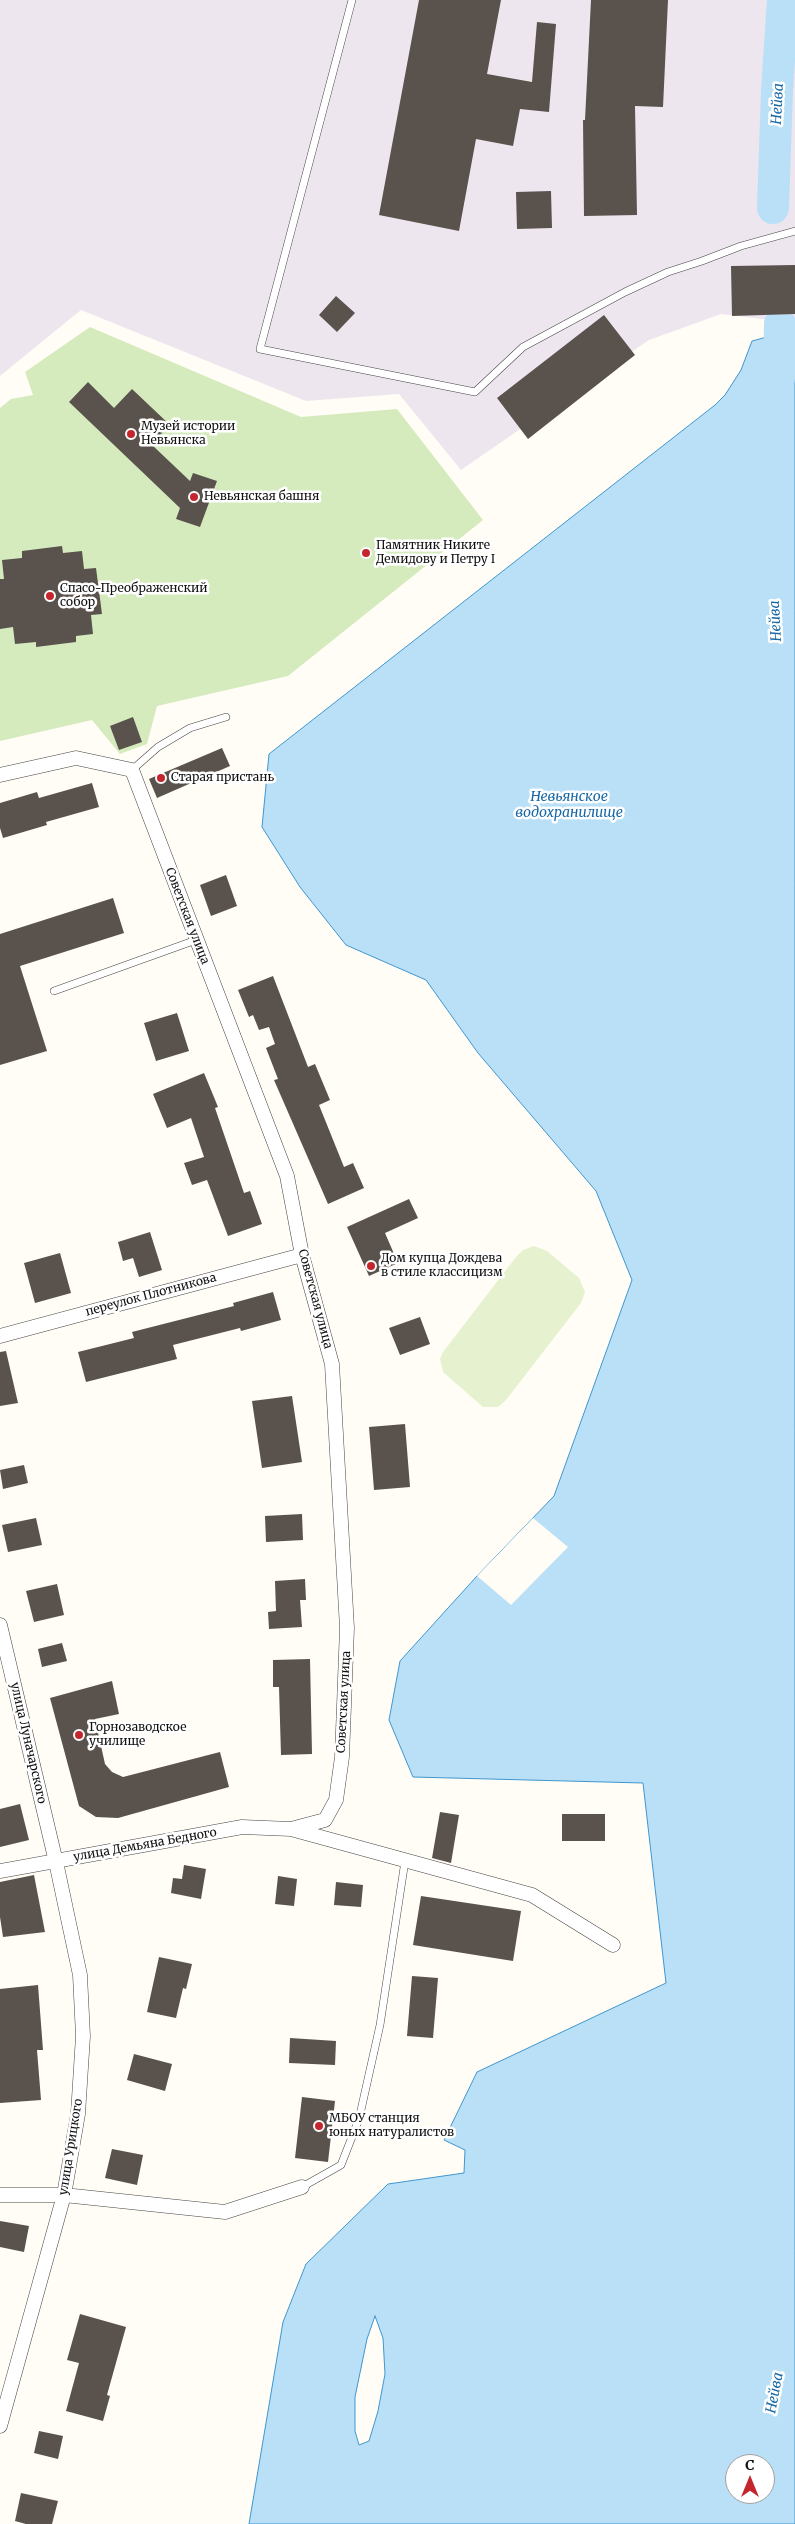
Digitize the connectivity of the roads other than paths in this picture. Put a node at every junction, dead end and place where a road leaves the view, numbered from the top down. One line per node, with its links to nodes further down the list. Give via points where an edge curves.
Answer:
1 (352, 0): 2 (lane, via 260,349 475,392 523,347 624,292 668,272)
2 (795, 231)
3 (226, 717): 4 (lane, via 190,728 158,747)
4 (132, 770): 5 (street, via 76,758); 6 (street, Советская улица)
5 (0, 775)
6 (196, 940): 7 (lane); 8 (street, Советская улица, via 287,1176)
7 (54, 991)
8 (302, 1255): 9 (street, переулок Плотникова); 11 (street, Советская улица, via 332,1364 347,1628 342,1757 336,1800 325,1820)
9 (0, 1336)
10 (0, 1625): 13 (street, улица Луначарского)
11 (291, 1828): 12 (street); 13 (street, улица Демьяна Бедного, via 242,1827)
12 (405, 1860): 15 (street, via 532,1895); 16 (lane, via 380,2026 358,2119 341,2165)
13 (56, 1862): 14 (street, улица Демьяна Бедного); 18 (street, улица Урицкого, via 80,1975 83,2036 78,2114)
14 (0, 1871)
15 (613, 1945)
16 (302, 2187): 18 (street, via 225,2212)
17 (0, 2195): 18 (street)
18 (64, 2195): 19 (street, улица Урицкого)
19 (0, 2426)

